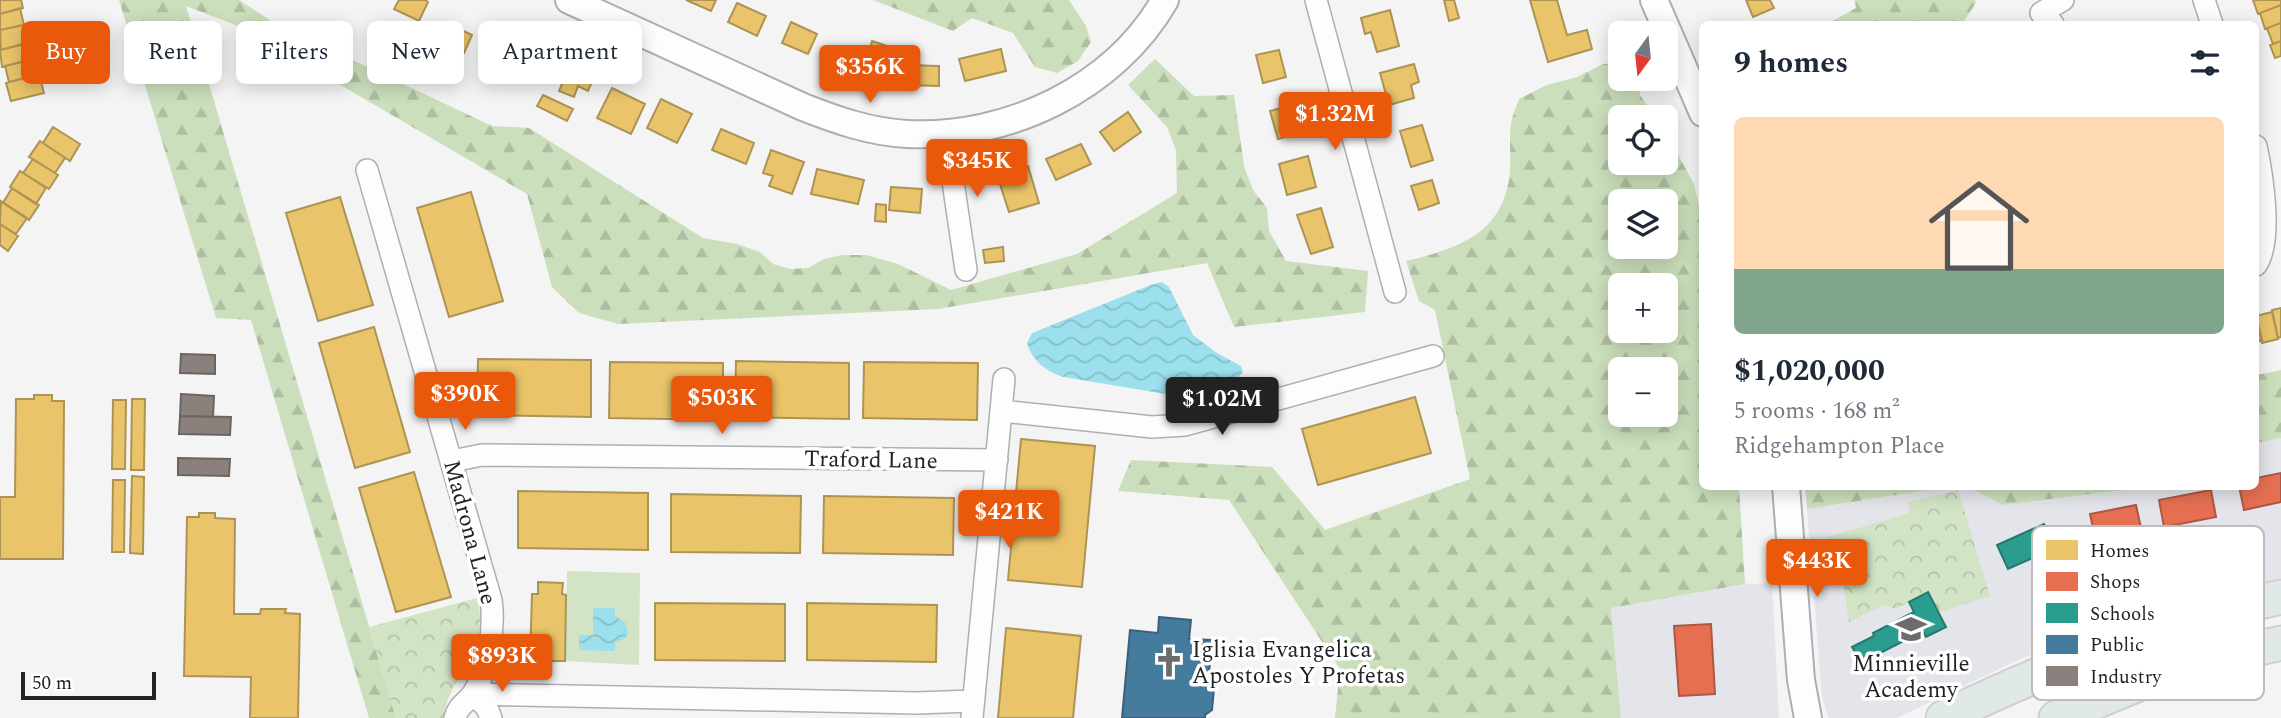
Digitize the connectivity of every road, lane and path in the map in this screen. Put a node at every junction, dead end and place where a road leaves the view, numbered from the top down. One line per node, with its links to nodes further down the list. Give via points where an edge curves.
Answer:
1 (569, 0): 10 (street, via 838,121 905,134)
2 (1165, 0): 10 (street, via 1119,57 1065,97 1001,124)
3 (1316, 0): 15 (street)
4 (1654, 0): 9 (street)
5 (2063, 0): 7 (street)
6 (2204, 0): 8 (street)
7 (2040, 12)
8 (2211, 21)
9 (1699, 104)
10 (946, 134): 14 (street)
11 (2259, 161): 13 (street, via 2266,236)
12 (367, 170): 20 (street, Madrona Lane)
13 (2259, 259)
14 (966, 270)
15 (1395, 292)
16 (1433, 356): 18 (street, via 1185,425 1152,427)
17 (1004, 379): 18 (street)
18 (1002, 411): 19 (street)
19 (997, 460): 20 (street, Traford Lane, via 482,455); 27 (street)
20 (452, 461): 25 (street, Madrona Lane, via 492,610 489,648)
21 (1786, 490): 30 (street)
22 (2281, 597): 23 (main road)
23 (2264, 601)
24 (2032, 678): 31 (main road)
25 (474, 694): 27 (street, via 904,703); 28 (street, Madrona Lane, via 463,702); 29 (street)
26 (2100, 700): 32 (main road)
27 (972, 710)
28 (455, 718)
29 (491, 718)
30 (1808, 718)
31 (1943, 718)
32 (2056, 718)

